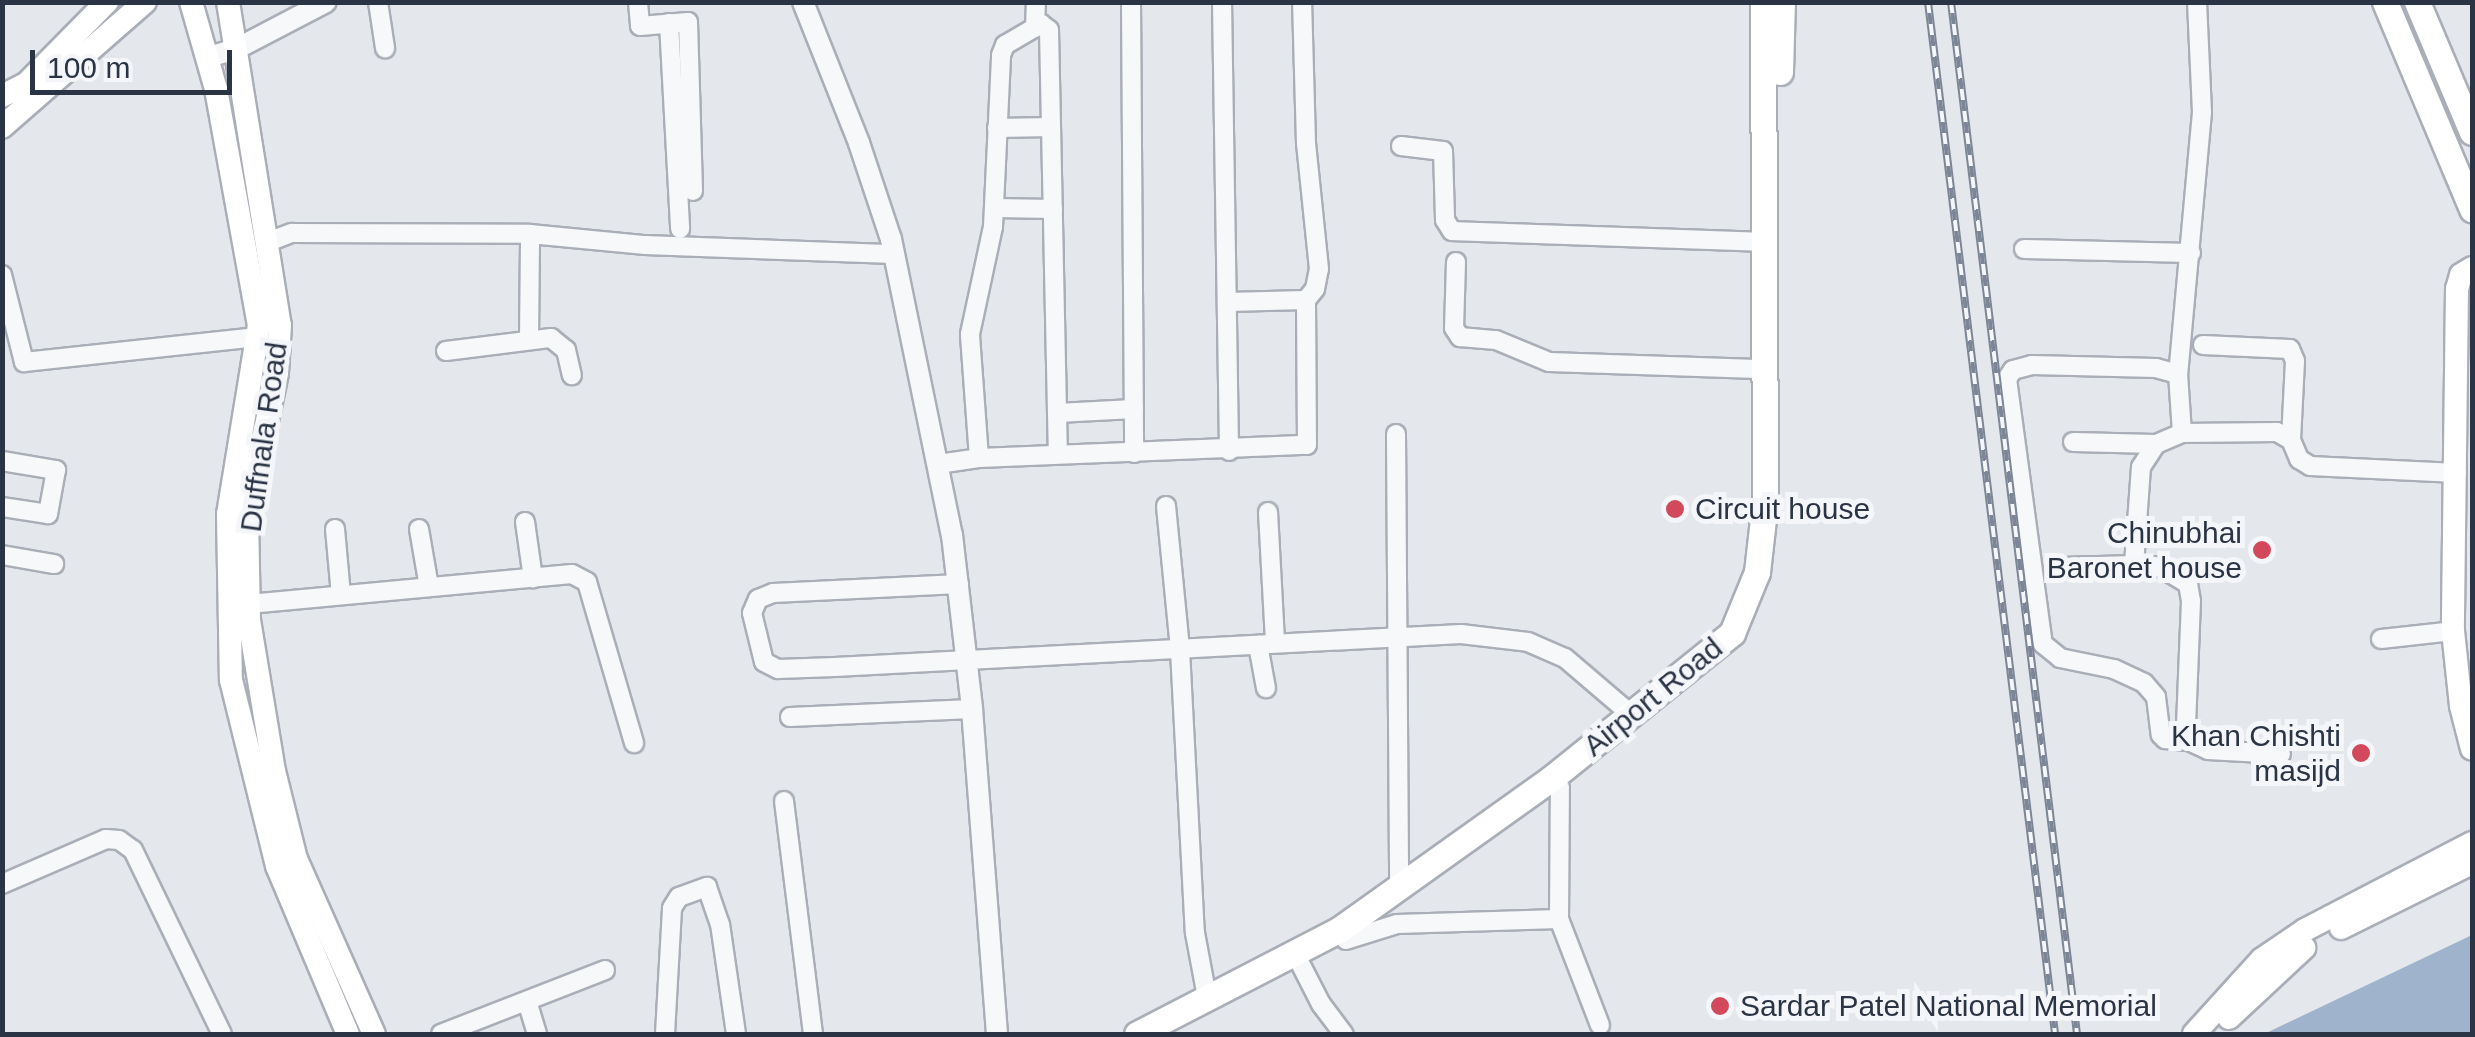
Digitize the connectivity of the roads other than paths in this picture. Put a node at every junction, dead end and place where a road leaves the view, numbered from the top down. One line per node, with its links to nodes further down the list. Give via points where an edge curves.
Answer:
1 (108, 2): 23 (main road, via 27,83)
2 (144, 2): 26 (main road)
3 (191, 2): 22 (main road)
4 (228, 2): 20 (main road, Duffnala Road)
5 (326, 2): 20 (street)
6 (378, 2): 21 (street)
7 (638, 2): 18 (street, via 640,26)
8 (803, 2): 38 (street)
9 (1036, 2): 19 (street)
10 (1131, 2): 53 (street)
11 (1222, 2): 45 (street)
12 (1302, 2): 44 (street, via 1306,144 1319,269)
13 (1764, 2): 36 (main road, Airport Road)
14 (1782, 2): 97 (main road, Airport Road, via 1773,574 1746,645)
15 (2196, 2): 39 (street, via 2202,112)
16 (2385, 2): 32 (main road)
17 (2418, 2): 24 (main road)
18 (669, 23): 29 (street, via 688,22); 33 (street)
19 (1035, 28): 25 (street, via 1050,30); 27 (street, via 1002,50)
20 (238, 48): 22 (street); 35 (main road, Duffnala Road)
21 (385, 48)
22 (209, 57): 46 (main road)
23 (2, 96)
24 (2471, 121)
25 (1051, 127): 27 (street); 31 (street)
26 (2, 128)
27 (997, 128): 30 (street)
28 (1401, 146): 36 (street, via 1443,152 1445,220 1452,231)
29 (693, 191)
30 (995, 208): 31 (street); 63 (street, via 970,334)
31 (1053, 209): 54 (street)
32 (2472, 209)
33 (680, 229)
34 (530, 234): 35 (street, via 292,233); 38 (street); 47 (street)
35 (268, 242): 81 (main road, Duffnala Road, via 280,325 247,516)
36 (1765, 242): 50 (main road, Airport Road)
37 (2024, 248): 39 (street)
38 (894, 254): 65 (street)
39 (2191, 254): 51 (street)
40 (1456, 262): 50 (street, via 1454,328 1460,337 1496,340 1550,362)
41 (2472, 268): 66 (main road, via 2461,275 2457,290)
42 (2, 275): 46 (street, via 24,362)
43 (2472, 292): 89 (main road, via 2465,603)
44 (1306, 300): 45 (street); 60 (street, via 1310,440 1302,448)
45 (1227, 302): 60 (street)
46 (258, 337): 111 (main road, via 228,514 230,680 277,866)
47 (529, 338): 49 (street); 52 (street, via 562,343)
48 (2203, 346): 57 (street, via 2290,349)
49 (446, 351)
50 (1765, 369): 92 (main road, Airport Road, via 1765,502 1757,572 1732,633)
51 (2178, 374): 55 (street); 96 (street, via 2032,365 2007,379 2043,644 2060,658 2114,669 2144,684 2156,697 2165,738 2208,750)
52 (572, 375)
53 (1134, 409): 54 (street); 61 (street)
54 (1057, 413): 62 (street)
55 (2182, 433): 57 (street, via 2277,432); 59 (street)
56 (1396, 434): 83 (street)
57 (2292, 440): 66 (street, via 2310,466)
58 (2073, 442): 59 (street)
59 (2156, 444): 75 (street, via 2141,467)
60 (1229, 451): 61 (street)
61 (1134, 453): 62 (street)
62 (1058, 454): 63 (street)
63 (979, 458): 65 (street)
64 (2, 461): 68 (street, via 56,470 48,514)
65 (938, 464): 78 (street)
66 (2457, 473): 82 (main road)
67 (1166, 506): 86 (street)
68 (2, 507)
69 (1268, 512): 85 (street)
70 (525, 522): 77 (street)
71 (335, 529): 80 (street)
72 (418, 529): 79 (street)
73 (2, 555): 74 (street)
74 (54, 564)
75 (2134, 565): 76 (street); 93 (street, via 2160,568 2188,584)
76 (2063, 567)
77 (534, 578): 79 (street); 94 (street, via 572,574 587,582)
78 (959, 584): 87 (street); 87 (street, via 773,592 758,599 752,613 764,662 778,668)
79 (428, 587): 80 (street)
80 (342, 595): 81 (street)
81 (249, 604): 112 (main road, Duffnala Road, via 274,771 296,860)
82 (2454, 631): 84 (street); 95 (main road)
83 (1396, 636): 85 (street); 92 (street, via 1528,642 1566,658); 102 (street)
84 (2380, 639)
85 (1267, 644): 86 (street); 88 (street)
86 (1180, 650): 87 (street); 107 (street, via 1195,933)
87 (967, 660): 90 (street)
88 (1266, 688)
89 (2472, 690)
90 (972, 709): 91 (street); 118 (street)
91 (790, 716)
92 (1633, 716): 102 (main road, Airport Road)
93 (2186, 725)
94 (634, 743)
95 (2472, 748)
96 (2281, 754)
97 (1560, 787): 103 (street); 104 (main road, Airport Road)
98 (784, 800): 117 (street)
99 (2472, 843): 122 (main road, via 2262,959)
100 (2472, 863): 123 (main road, via 2292,956)
101 (2, 884): 110 (street, via 106,840 133,850)
102 (1399, 888): 107 (main road, Airport Road, via 1340,930)
103 (1559, 919): 104 (street, via 1397,924); 109 (street)
104 (1346, 940): 105 (main road, Airport Road)
105 (1301, 964): 120 (main road, Airport Road); 121 (street)
106 (605, 970): 108 (street)
107 (1207, 998): 119 (main road, Airport Road)
108 (527, 1000): 113 (street); 114 (street)
109 (1600, 1025)
110 (222, 1034)
111 (348, 1034)
112 (374, 1034)
113 (441, 1034)
114 (537, 1034)
115 (665, 1034): 116 (street, via 672,908 679,897 707,887 720,924)
116 (736, 1034)
117 (813, 1034)
118 (997, 1034)
119 (1137, 1034)
120 (1168, 1034)
121 (1344, 1034)
122 (2194, 1034)
123 (2212, 1034)

